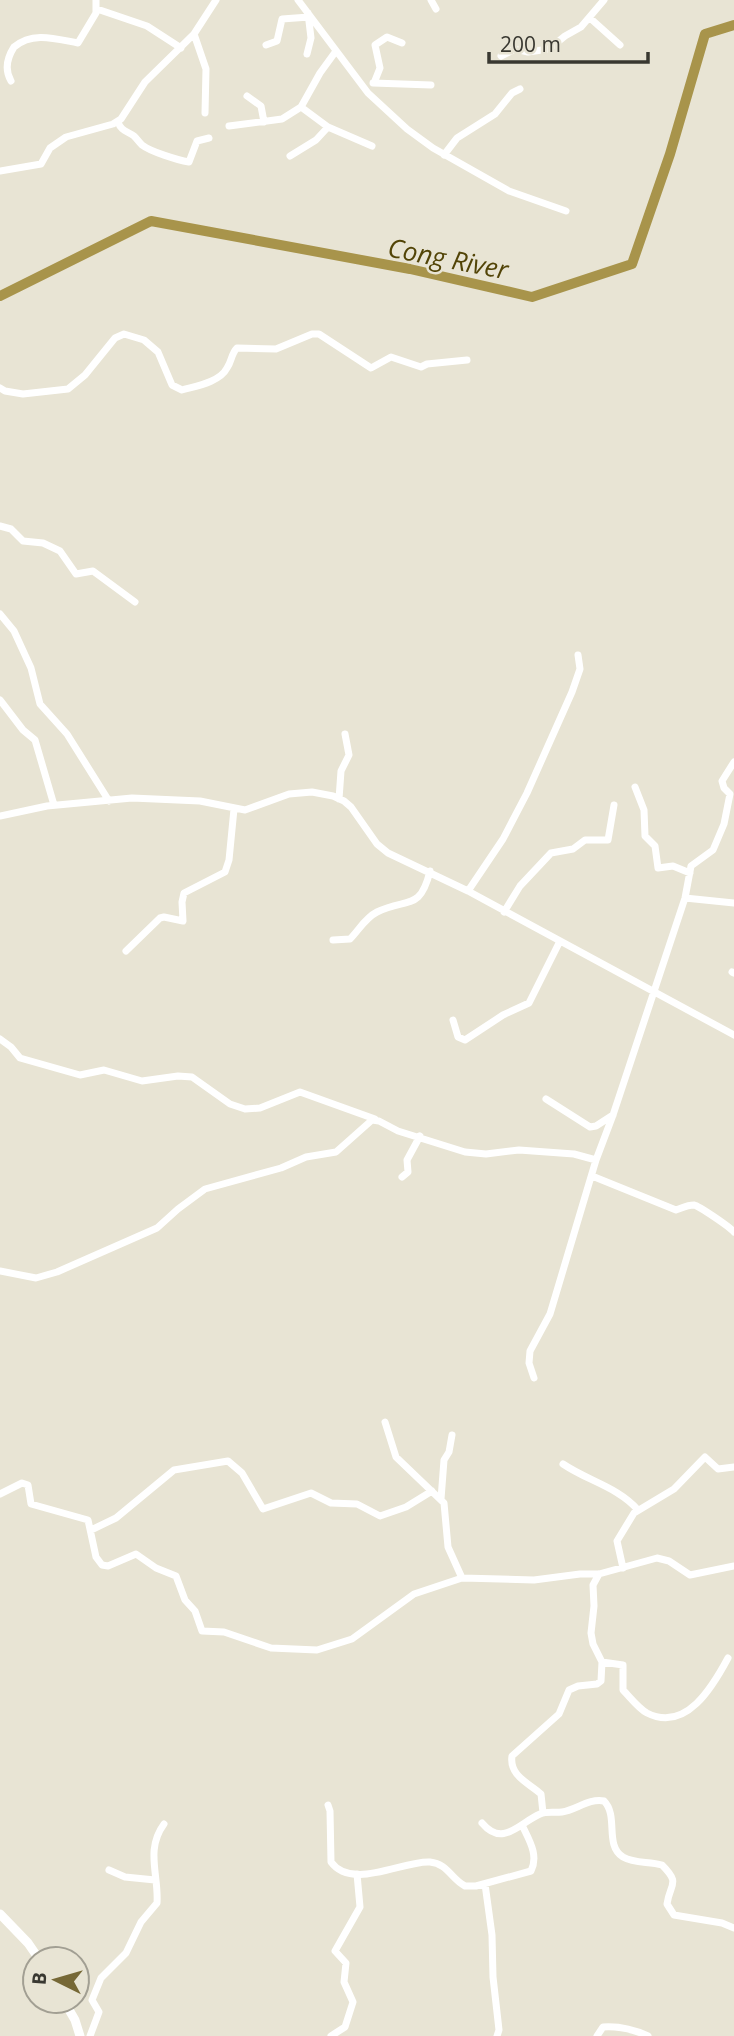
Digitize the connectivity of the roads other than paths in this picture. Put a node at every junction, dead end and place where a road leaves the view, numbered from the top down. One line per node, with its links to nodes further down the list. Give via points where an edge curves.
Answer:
1 (96, 0): 6 (street)
2 (216, 0): 10 (street)
3 (298, 0): 8 (street)
4 (431, 0): 7 (street)
5 (604, 0): 9 (street)
6 (97, 9): 14 (street, via 147,26); 18 (street, via 78,43 44,37 19,42 6,66)
7 (436, 9)
8 (308, 15): 13 (street, via 282,19 277,41); 15 (street); 16 (street, via 311,38)
9 (590, 18): 12 (street); 17 (street, via 550,48 515,49)
10 (194, 34): 14 (street); 25 (street, via 206,69)
11 (402, 43): 19 (street, via 387,37 375,45 380,68)
12 (620, 45)
13 (266, 46)
14 (181, 48): 26 (street, via 145,82)
15 (336, 51): 21 (street); 24 (street)
16 (307, 54)
17 (501, 56)
18 (11, 81)
19 (374, 83): 20 (street); 21 (street)
20 (431, 85)
21 (363, 86): 32 (street, via 407,129)
22 (520, 89): 32 (street, via 495,114 460,135)
23 (247, 96): 27 (street, via 261,106)
24 (301, 107): 27 (street); 29 (street)
25 (205, 113)
26 (118, 122): 30 (street, via 143,146 169,159 189,162 197,141); 34 (street, via 66,137 50,148 41,164)
27 (264, 122): 28 (street)
28 (229, 126)
29 (328, 127): 31 (street); 33 (street)
30 (209, 138)
31 (372, 146)
32 (444, 155): 35 (street, via 509,191)
33 (290, 156)
34 (0, 171)
35 (566, 211)
36 (467, 360): 37 (street, via 421,367 390,357 371,368 312,334 276,349 237,348 221,376 182,390 172,385 158,352 144,340 124,334 68,389 23,394)
37 (0, 388)
38 (0, 526): 39 (street, via 23,541 61,551 76,574 93,571)
39 (135, 602)
40 (0, 614): 47 (street, via 14,631 31,668 40,704 64,730)
41 (578, 655): 54 (street, via 580,669 572,692 527,793)
42 (0, 700): 48 (street, via 35,740)
43 (345, 734): 46 (street, via 349,755 341,771)
44 (734, 762): 53 (street, via 722,781 730,796 723,827 712,852 693,863)
45 (635, 787): 53 (street, via 644,810 645,836 655,846 658,868 673,866)
46 (339, 799): 50 (street, via 300,792 251,809); 52 (street, via 351,807 382,848)
47 (109, 801): 48 (street); 50 (street, via 200,801)
48 (54, 805): 51 (street)
49 (614, 805): 57 (street, via 608,840 585,841 573,849 551,853 520,886)
50 (234, 809): 60 (street, via 225,872 184,893 183,921 160,918)
51 (0, 816)
52 (430, 872): 54 (street); 58 (street, via 418,898 377,912 350,939)
53 (690, 873): 55 (street)
54 (468, 891): 57 (street)
55 (685, 898): 56 (street); 61 (street)
56 (734, 903)
57 (504, 912): 59 (street)
58 (334, 940)
59 (560, 942): 61 (street); 62 (street, via 529,1003 465,1040 458,1037)
60 (126, 951)
61 (654, 992): 63 (street); 66 (street)
62 (453, 1020)
63 (734, 1035)
64 (0, 1039): 67 (street, via 20,1058 74,1073 104,1070 142,1081 184,1076 245,1109 300,1092)
65 (545, 1100): 66 (street, via 590,1127)
66 (613, 1115): 69 (street)
67 (376, 1120): 68 (street); 73 (street, via 366,1123 336,1152 205,1189 157,1228 57,1272 36,1278)
68 (420, 1136): 69 (street, via 471,1153 519,1150); 71 (street)
69 (596, 1160): 70 (street)
70 (592, 1176): 72 (street, via 676,1210 699,1207); 74 (street, via 550,1314 530,1351)
71 (402, 1177)
72 (734, 1232)
73 (0, 1271)
74 (534, 1378)
75 (385, 1422): 79 (street, via 396,1457)
76 (452, 1435): 81 (street, via 444,1460)
77 (563, 1464): 82 (street, via 614,1490)
78 (734, 1466): 82 (street, via 718,1469 705,1457 674,1489)
79 (432, 1492): 81 (street); 83 (street, via 380,1516 357,1504 331,1503 311,1493 263,1509 242,1473 228,1461 217,1461 174,1470 116,1518)
80 (0, 1494): 83 (street, via 25,1483 31,1504 84,1517)
81 (441, 1499): 87 (street, via 446,1508 448,1546)
82 (638, 1510): 85 (street, via 617,1541)
83 (91, 1530): 87 (street, via 102,1565 136,1554 176,1576 202,1631 224,1632 271,1648 317,1650 340,1644 414,1594)
84 (734, 1566): 85 (street, via 691,1574 657,1558)
85 (623, 1567): 86 (street)
86 (599, 1574): 87 (street, via 534,1580); 89 (street, via 593,1585 591,1633)
87 (462, 1578)
88 (728, 1658): 89 (street, via 694,1706 676,1716 644,1711 623,1690 622,1665)
89 (602, 1662): 91 (street, via 600,1683 569,1690 559,1714 512,1756 519,1777 541,1794)
90 (328, 1805): 96 (street, via 331,1861)
91 (543, 1813): 94 (street); 100 (street, via 604,1801 621,1856 662,1865 674,1879 667,1904 674,1915)
92 (482, 1823): 94 (street, via 500,1833)
93 (163, 1824): 97 (street, via 152,1850)
94 (522, 1825): 98 (street, via 535,1860 531,1871)
95 (109, 1870): 97 (street)
96 (357, 1874): 98 (street, via 431,1862 442,1865 465,1886); 105 (street, via 360,1907 335,1951 346,1963 344,1982 353,2002 345,2027)
97 (155, 1880): 104 (street, via 155,1908 141,1922 126,1953 101,1978 92,1997 99,2012)
98 (485, 1884): 106 (street)
99 (0, 1914): 101 (main road)
100 (734, 1928)
101 (30, 1945)
102 (72, 2015): 103 (main road)
103 (80, 2036)
104 (90, 2036)
105 (331, 2036)
106 (497, 2036)
107 (597, 2036): 108 (street, via 609,2026)
108 (648, 2036)

